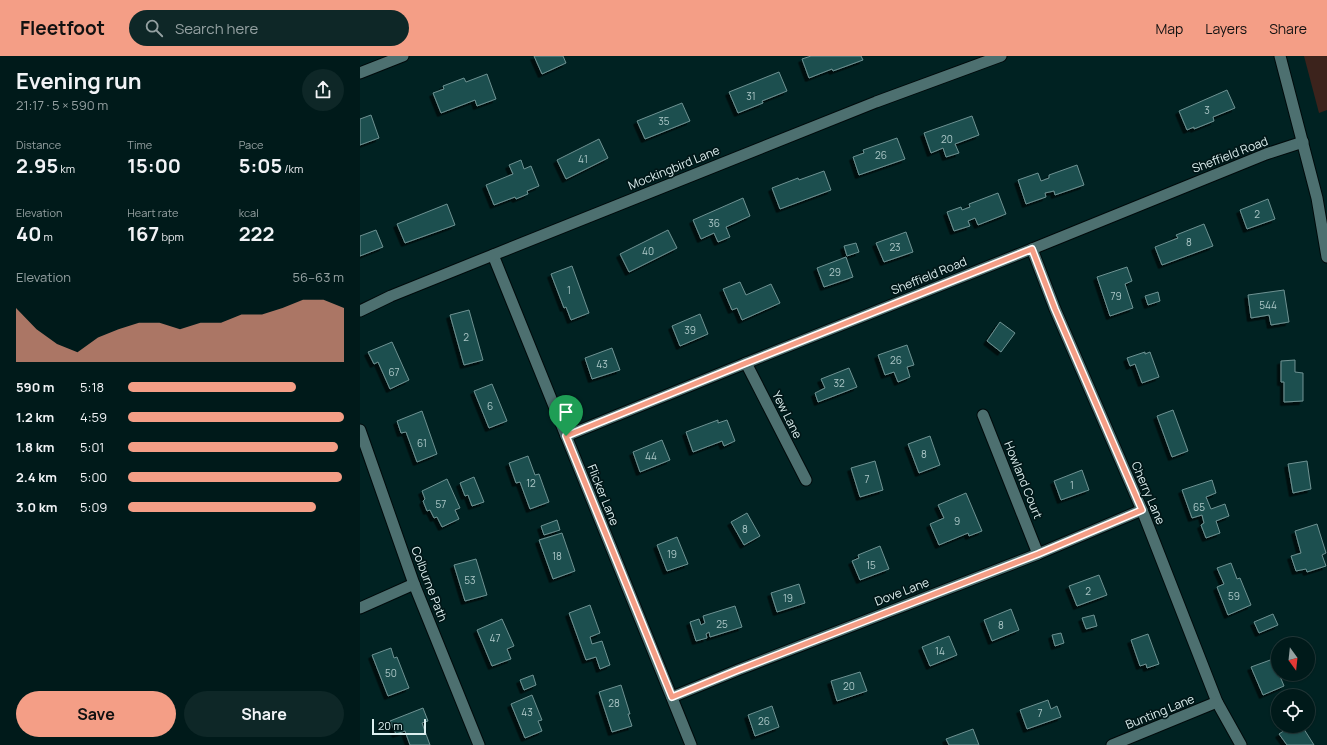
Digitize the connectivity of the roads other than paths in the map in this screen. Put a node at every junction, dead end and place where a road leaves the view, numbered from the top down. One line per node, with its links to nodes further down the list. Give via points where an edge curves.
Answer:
1 (404, 56): 4 (street)
2 (1001, 56): 7 (street, Mockingbird Lane, via 876,102)
3 (1280, 56): 5 (street)
4 (360, 73)
5 (1303, 142): 6 (street, Sheffield Road, via 1266,154); 8 (street, via 1318,198)
6 (1032, 249): 10 (street, Sheffield Road); 15 (street, Cherry Lane, via 1058,316)
7 (493, 255): 9 (street, Mockingbird Lane); 13 (street, Flicker Lane)
8 (1327, 257)
9 (360, 311)
10 (746, 363): 13 (street, Sheffield Road); 14 (street, Yew Lane)
11 (983, 415): 16 (street, Howland Court)
12 (360, 430): 17 (street, Colburne Path)
13 (566, 436): 19 (street, Flicker Lane)
14 (806, 480)
15 (1142, 510): 16 (street, Dove Lane); 20 (street, Cherry Lane)
16 (1038, 554): 19 (street, Dove Lane)
17 (414, 584): 18 (street); 21 (street, Colburne Path)
18 (360, 608)
19 (672, 697): 22 (street, Flicker Lane)
20 (1217, 702): 23 (street, Bunting Lane); 24 (street, Cherry Lane)
21 (479, 745)
22 (691, 745)
23 (1112, 745)
24 (1241, 745)

